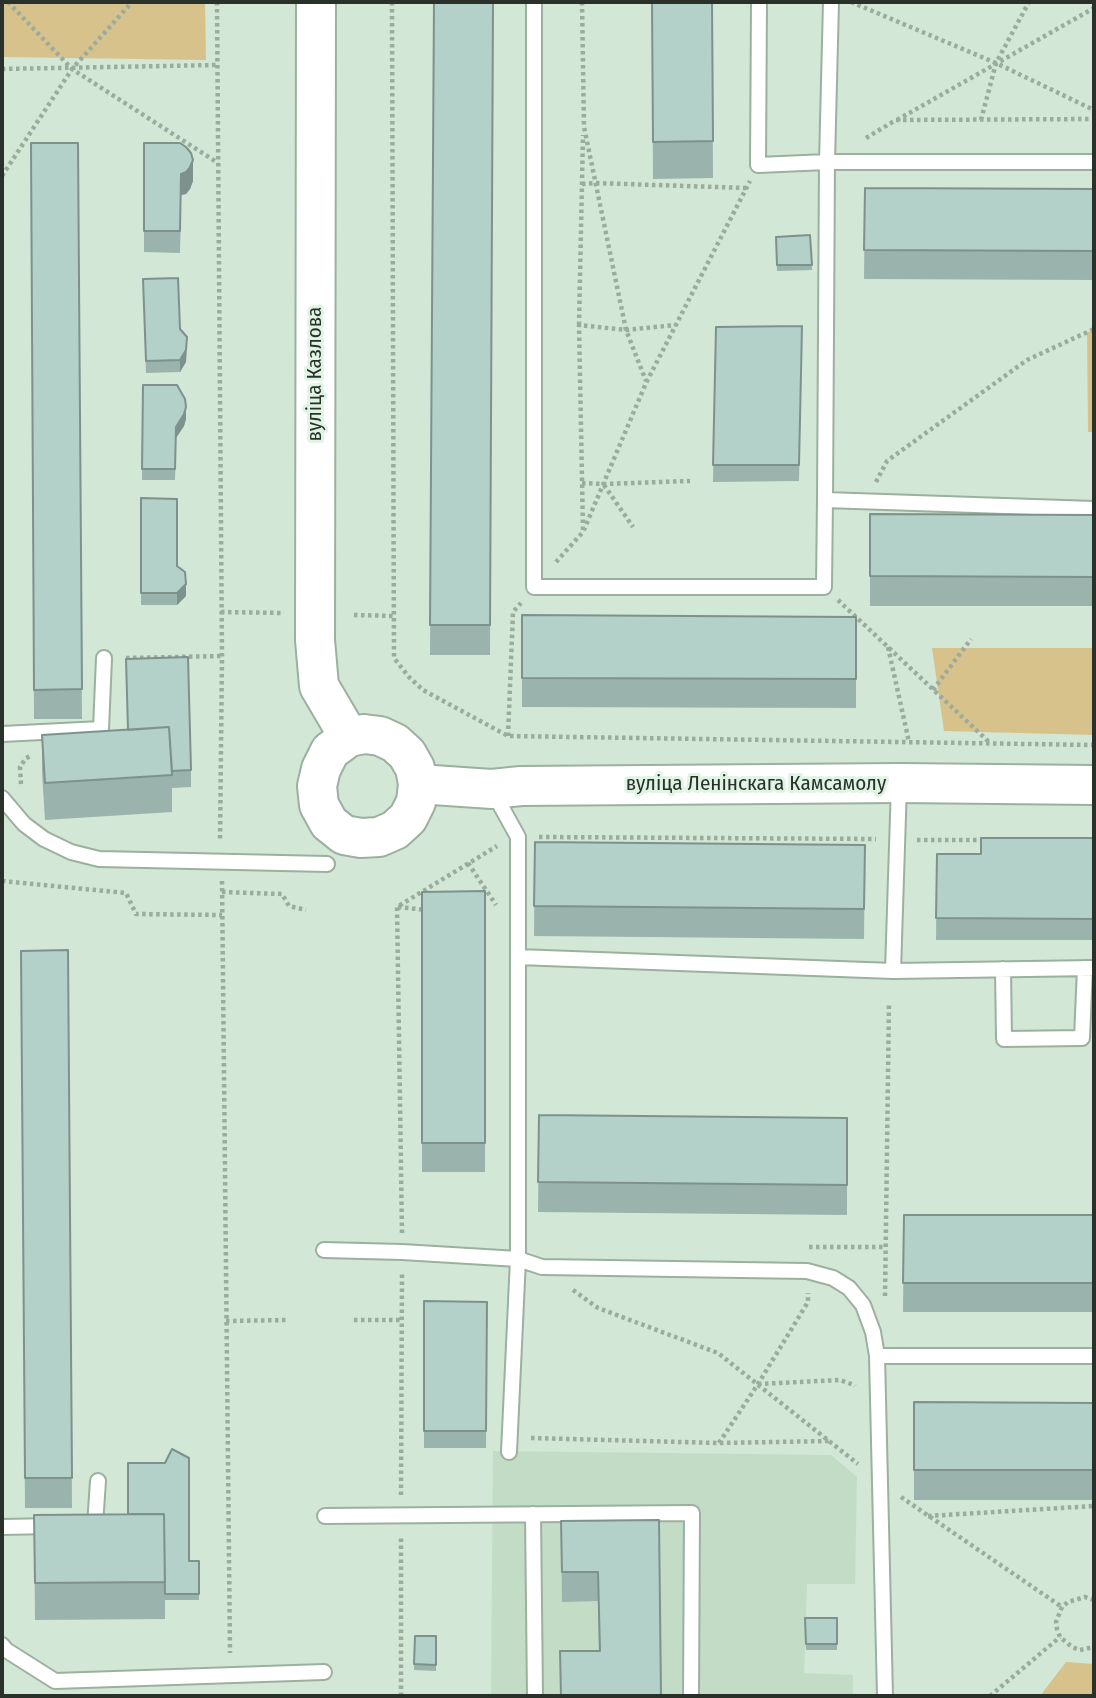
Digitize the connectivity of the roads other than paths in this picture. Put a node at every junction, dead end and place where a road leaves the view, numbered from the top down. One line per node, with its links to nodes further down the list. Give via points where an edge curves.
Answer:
1 (316, 2): 11 (main road, вуліца Казлова, via 314,640 319,686)
2 (534, 2): 7 (lane, via 534,587 824,587)
3 (759, 2): 5 (lane, via 758,165)
4 (831, 2): 5 (lane)
5 (827, 162): 6 (lane); 7 (lane)
6 (1094, 162)
7 (825, 500): 8 (lane)
8 (1094, 509)
9 (104, 658): 10 (lane, via 101,729)
10 (2, 734)
11 (349, 737): 13 (main road, via 365,734 395,743 415,768); 13 (main road, via 330,751 317,786 319,805 329,823 344,835 379,837 395,830 408,818)
12 (899, 783): 14 (main road, вуліца Ленінскага Камсамолу); 15 (main road, вуліца Ленінскага Камсамолу); 21 (lane)
13 (418, 784): 15 (main road, вуліца Ленінскага Камсамолу)
14 (1094, 785)
15 (492, 789): 18 (lane, via 519,837)
16 (2, 798): 17 (lane, via 44,839 99,859)
17 (327, 864)
18 (517, 957): 21 (lane); 23 (lane)
19 (1090, 968): 20 (lane); 20 (lane, via 1082,1038 1004,1039)
20 (1003, 969): 21 (lane)
21 (893, 971)
22 (324, 1250): 23 (lane)
23 (518, 1259): 24 (lane, via 542,1267 807,1271 833,1278 863,1305); 26 (lane)
24 (877, 1356): 25 (lane); 35 (lane)
25 (1094, 1356)
26 (509, 1445)
27 (98, 1481): 30 (lane, via 95,1525)
28 (533, 1514): 29 (lane); 33 (lane); 34 (lane, via 692,1513)
29 (326, 1516)
30 (2, 1527)
31 (2, 1645): 32 (lane, via 55,1681)
32 (324, 1672)
33 (535, 1696)
34 (691, 1696)
35 (885, 1696)

